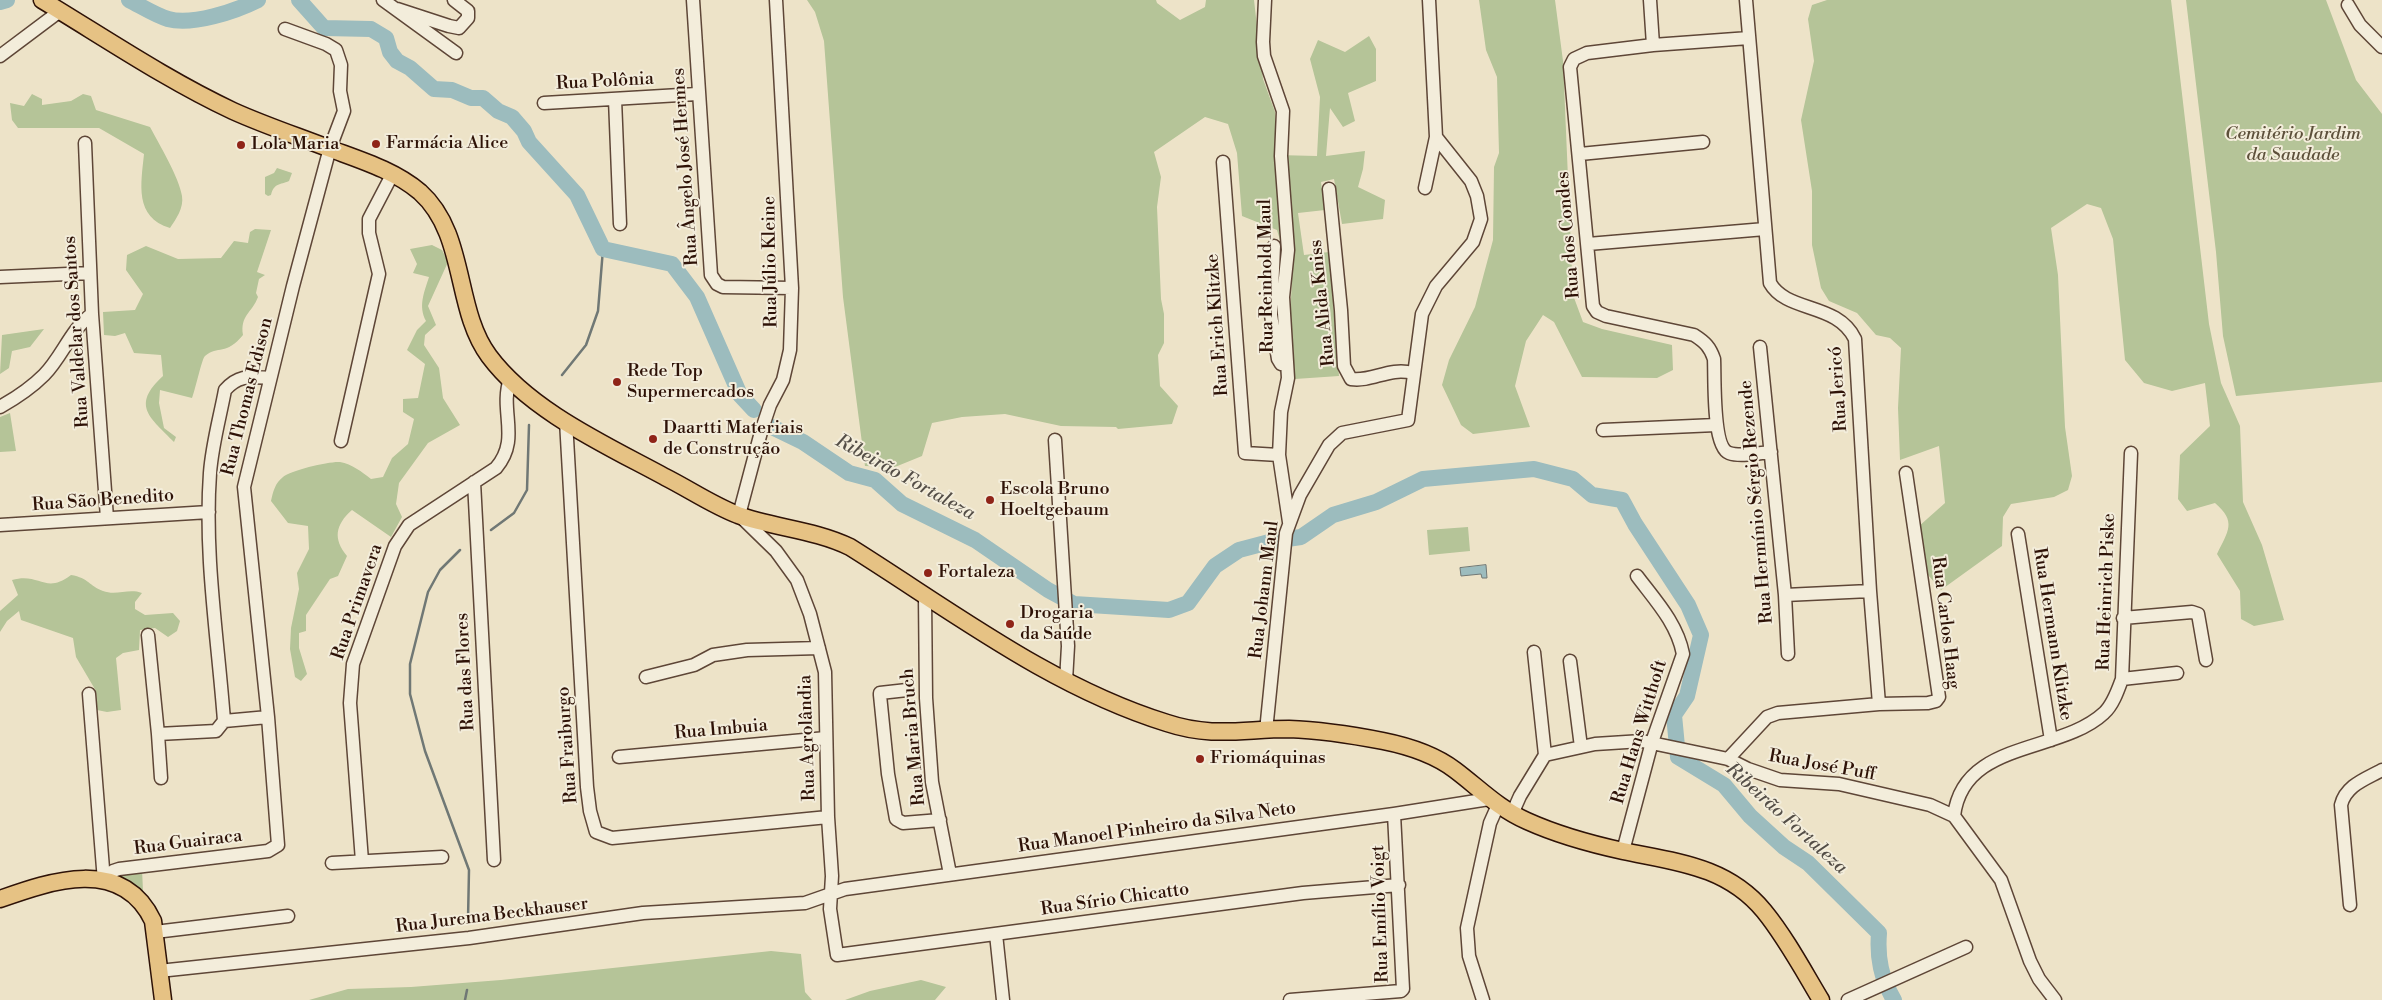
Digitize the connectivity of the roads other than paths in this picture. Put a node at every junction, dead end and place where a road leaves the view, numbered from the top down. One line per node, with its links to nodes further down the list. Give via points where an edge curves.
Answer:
1 (43, 0): 12 (main road)
2 (383, 0): 11 (street)
3 (454, 0): 11 (street, via 468,10 465,23 459,28)
4 (693, 0): 20 (street, Rua Ângelo José Hermes)
5 (776, 0): 38 (street, Rua Júlio Kleine)
6 (1265, 0): 41 (street, Rua Reinhold Maul, via 1264,56 1283,111 1280,156 1288,250 1283,297)
7 (1429, 0): 23 (street)
8 (1650, 0): 16 (street)
9 (1746, 0): 15 (street, Rua Jericó)
10 (2348, 5): 14 (street, via 2360,25)
11 (397, 9): 18 (street)
12 (60, 11): 19 (street); 26 (main road, via 175,80 233,110)
13 (285, 29): 26 (street, Rua Thomas Edison, via 336,50 344,111)
14 (2376, 36): 17 (street)
15 (1749, 38): 16 (street, Rua dos Condes); 33 (street, Rua Jericó)
16 (1653, 45): 27 (street, Rua dos Condes, via 1587,53 1574,59 1570,67)
17 (2382, 47)
18 (456, 52)
19 (0, 56)
20 (697, 94): 21 (street, Rua Polônia); 38 (street, Rua Ângelo José Hermes, via 711,275 723,287)
21 (615, 99): 22 (street, Rua Polônia); 32 (street)
22 (544, 103)
23 (1436, 137): 30 (street); 42 (street, via 1470,181 1478,196 1481,219 1473,242 1436,286 1422,314)
24 (1703, 142): 27 (street)
25 (85, 143): 36 (street, Rua Valdelar dos Santos)
26 (330, 148): 29 (main road); 43 (street, Rua Thomas Edison)
27 (1580, 154): 34 (street, Rua dos Condes)
28 (1223, 162): 53 (street, Rua Erich Klitzke, via 1245,453)
29 (393, 173): 44 (main road, via 421,193 438,217 457,259 479,337 488,355); 50 (street, via 369,219 369,233 379,274)
30 (1425, 188)
31 (1329, 189): 42 (street, Rua Alida Kniss, via 1342,310 1344,366 1351,379 1359,380 1398,370)
32 (620, 224)
33 (1765, 229): 34 (street); 63 (street, Rua Jericó, via 1770,283 1774,290 1841,320 1850,328 1854,339)
34 (1588, 244): 47 (street, Rua dos Condes, via 1593,306 1597,312 1694,335 1711,349)
35 (1274, 246): 41 (street, via 1272,329 1278,360)
36 (90, 274): 37 (street); 39 (street, Rua Valdelar dos Santos)
37 (0, 277)
38 (792, 288): 57 (street, Rua Júlio Kleine, via 787,365 761,432)
39 (92, 314): 45 (street, via 45,374 22,394); 58 (street, Rua Valdelar dos Santos)
40 (1760, 347): 51 (street, Rua Hermínio Sérgio Rezende)
41 (1286, 367): 53 (street, Rua Reinhold Maul, via 1288,378 1281,412)
42 (1413, 373): 60 (street, Rua Johann Maul, via 1408,420 1358,428 1342,432 1335,438 1300,495)
43 (270, 378): 56 (street, via 234,380 225,390 210,471); 80 (street, Rua Thomas Edison, via 244,487)
44 (510, 379): 46 (main road, via 528,396); 55 (street, Rua Primavera, via 507,389 509,445 505,457 496,468)
45 (0, 407)
46 (566, 421): 57 (main road); 97 (street, Rua Fraiburgo, via 587,787 596,832 612,838)
47 (1716, 425): 48 (street); 51 (street, Rua dos Condes, via 1726,452)
48 (1603, 430)
49 (1055, 440): 76 (street, via 1068,646)
50 (341, 441)
51 (1771, 452): 64 (street, Rua Hermínio Sérgio Rezende)
52 (2131, 454): 66 (street, Rua Heinrich Piske)
53 (1279, 455): 60 (street, Rua Reinhold Maul)
54 (1906, 473): 79 (street, Rua Carlos Haag, via 1939,697 1928,703)
55 (474, 482): 102 (street, Rua das Flores); 103 (street, Rua Primavera, via 409,525 395,546 353,664 350,703)
56 (209, 512): 58 (street, Rua São Benedito); 81 (street)
57 (739, 515): 65 (main road, via 831,538); 68 (street, Rua Agrolândia, via 776,551 797,580)
58 (107, 518): 59 (street, Rua São Benedito)
59 (0, 526)
60 (1288, 528): 82 (street, Rua Johann Maul)
61 (2018, 534): 85 (street, Rua Hermann Klitzke)
62 (1637, 576): 86 (street, Rua Hans Witthoft, via 1674,625 1682,654)
63 (1870, 591): 64 (street); 79 (street, Rua Jericó)
64 (1785, 595): 70 (street, Rua Hermínio Sérgio Rezende)
65 (925, 596): 76 (main road); 98 (street, Rua Maria Bruch, via 926,698 932,782)
66 (2123, 618): 71 (street, via 2198,614); 75 (street, Rua Heinrich Piske)
67 (148, 635): 83 (street)
68 (819, 648): 74 (street, via 747,650 713,655 694,665); 84 (street, Rua Agrolândia, via 825,672)
69 (1534, 652): 88 (street)
70 (1788, 654)
71 (2206, 660)
72 (1570, 661): 87 (street)
73 (2177, 673): 75 (street)
74 (646, 677)
75 (2122, 679): 85 (street, Rua Heinrich Piske, via 2106,712 2086,728)
76 (1066, 681): 82 (main road, via 1126,709 1185,729 1222,733)
77 (907, 690): 98 (street, via 880,693 896,819 902,823)
78 (90, 694): 106 (street)
79 (1880, 704): 90 (street, Rua Carlos Haag, via 1778,713 1767,717)
80 (268, 717): 81 (street); 99 (street, Rua Thomas Edison)
81 (224, 721): 83 (street, via 216,731)
82 (1266, 730): 93 (main road, via 1328,732 1408,747 1453,768)
83 (158, 734): 92 (street)
84 (826, 738): 89 (street, Rua Imbuia); 97 (street, Rua Agrolândia)
85 (2051, 740): 96 (street, Rua Heinrich Piske, via 2003,755 1970,778 1956,801)
86 (1657, 744): 87 (street, Rua José Puff, via 1621,741); 90 (street, Rua José Puff); 100 (street, Rua Hans Witthoft)
87 (1581, 747): 88 (street, Rua José Puff)
88 (1545, 754): 95 (street)
89 (619, 757)
90 (1728, 759): 96 (street, Rua José Puff, via 1780,780 1839,784 1930,805)
91 (2382, 770): 110 (street, via 2349,788 2344,795 2342,805)
92 (161, 778)
93 (1493, 802): 94 (street, Rua Manoel Pinheiro da Silva Neto); 95 (main road); 120 (street, via 1467,928 1469,956)
94 (1394, 814): 105 (street, Rua Manoel Pinheiro da Silva Neto); 107 (street, Rua Emílio Voigt)
95 (1512, 814): 100 (main road, via 1561,834)
96 (1954, 816): 123 (street, via 2001,880 2030,961)
97 (828, 817): 108 (street, Rua Agrolândia)
98 (940, 820): 105 (street, Rua Maria Bruch)
99 (278, 845): 106 (street, Rua Guairaca, via 268,851 119,869)
100 (1623, 851): 121 (main road, via 1710,870 1732,883 1763,910)
101 (442, 857): 103 (street)
102 (494, 860)
103 (362, 861): 104 (street)
104 (332, 863)
105 (950, 874): 108 (street, Rua Manoel Pinheiro da Silva Neto, via 845,889)
106 (104, 881): 109 (main road, via 72,878); 112 (main road, via 126,890 139,901 148,911)
107 (1399, 885): 113 (street, Rua Sírio Chicatto, via 1303,894); 119 (street, Rua Emílio Voigt, via 1404,986 1401,991)
108 (830, 895): 115 (street, Rua Agrolândia); 116 (street, Rua Jurema Beckhauser, via 805,903 643,913 469,938)
109 (0, 899)
110 (2350, 905)
111 (288, 916): 112 (street)
112 (155, 932): 116 (main road)
113 (996, 934): 115 (street, Rua Sírio Chicatto); 118 (street)
114 (1966, 947): 122 (street)
115 (837, 955)
116 (159, 971): 117 (main road)
117 (163, 1000)
118 (1003, 1000)
119 (1290, 1000)
120 (1483, 1000)
121 (1821, 1000)
122 (1848, 1000)
123 (2056, 1000)

